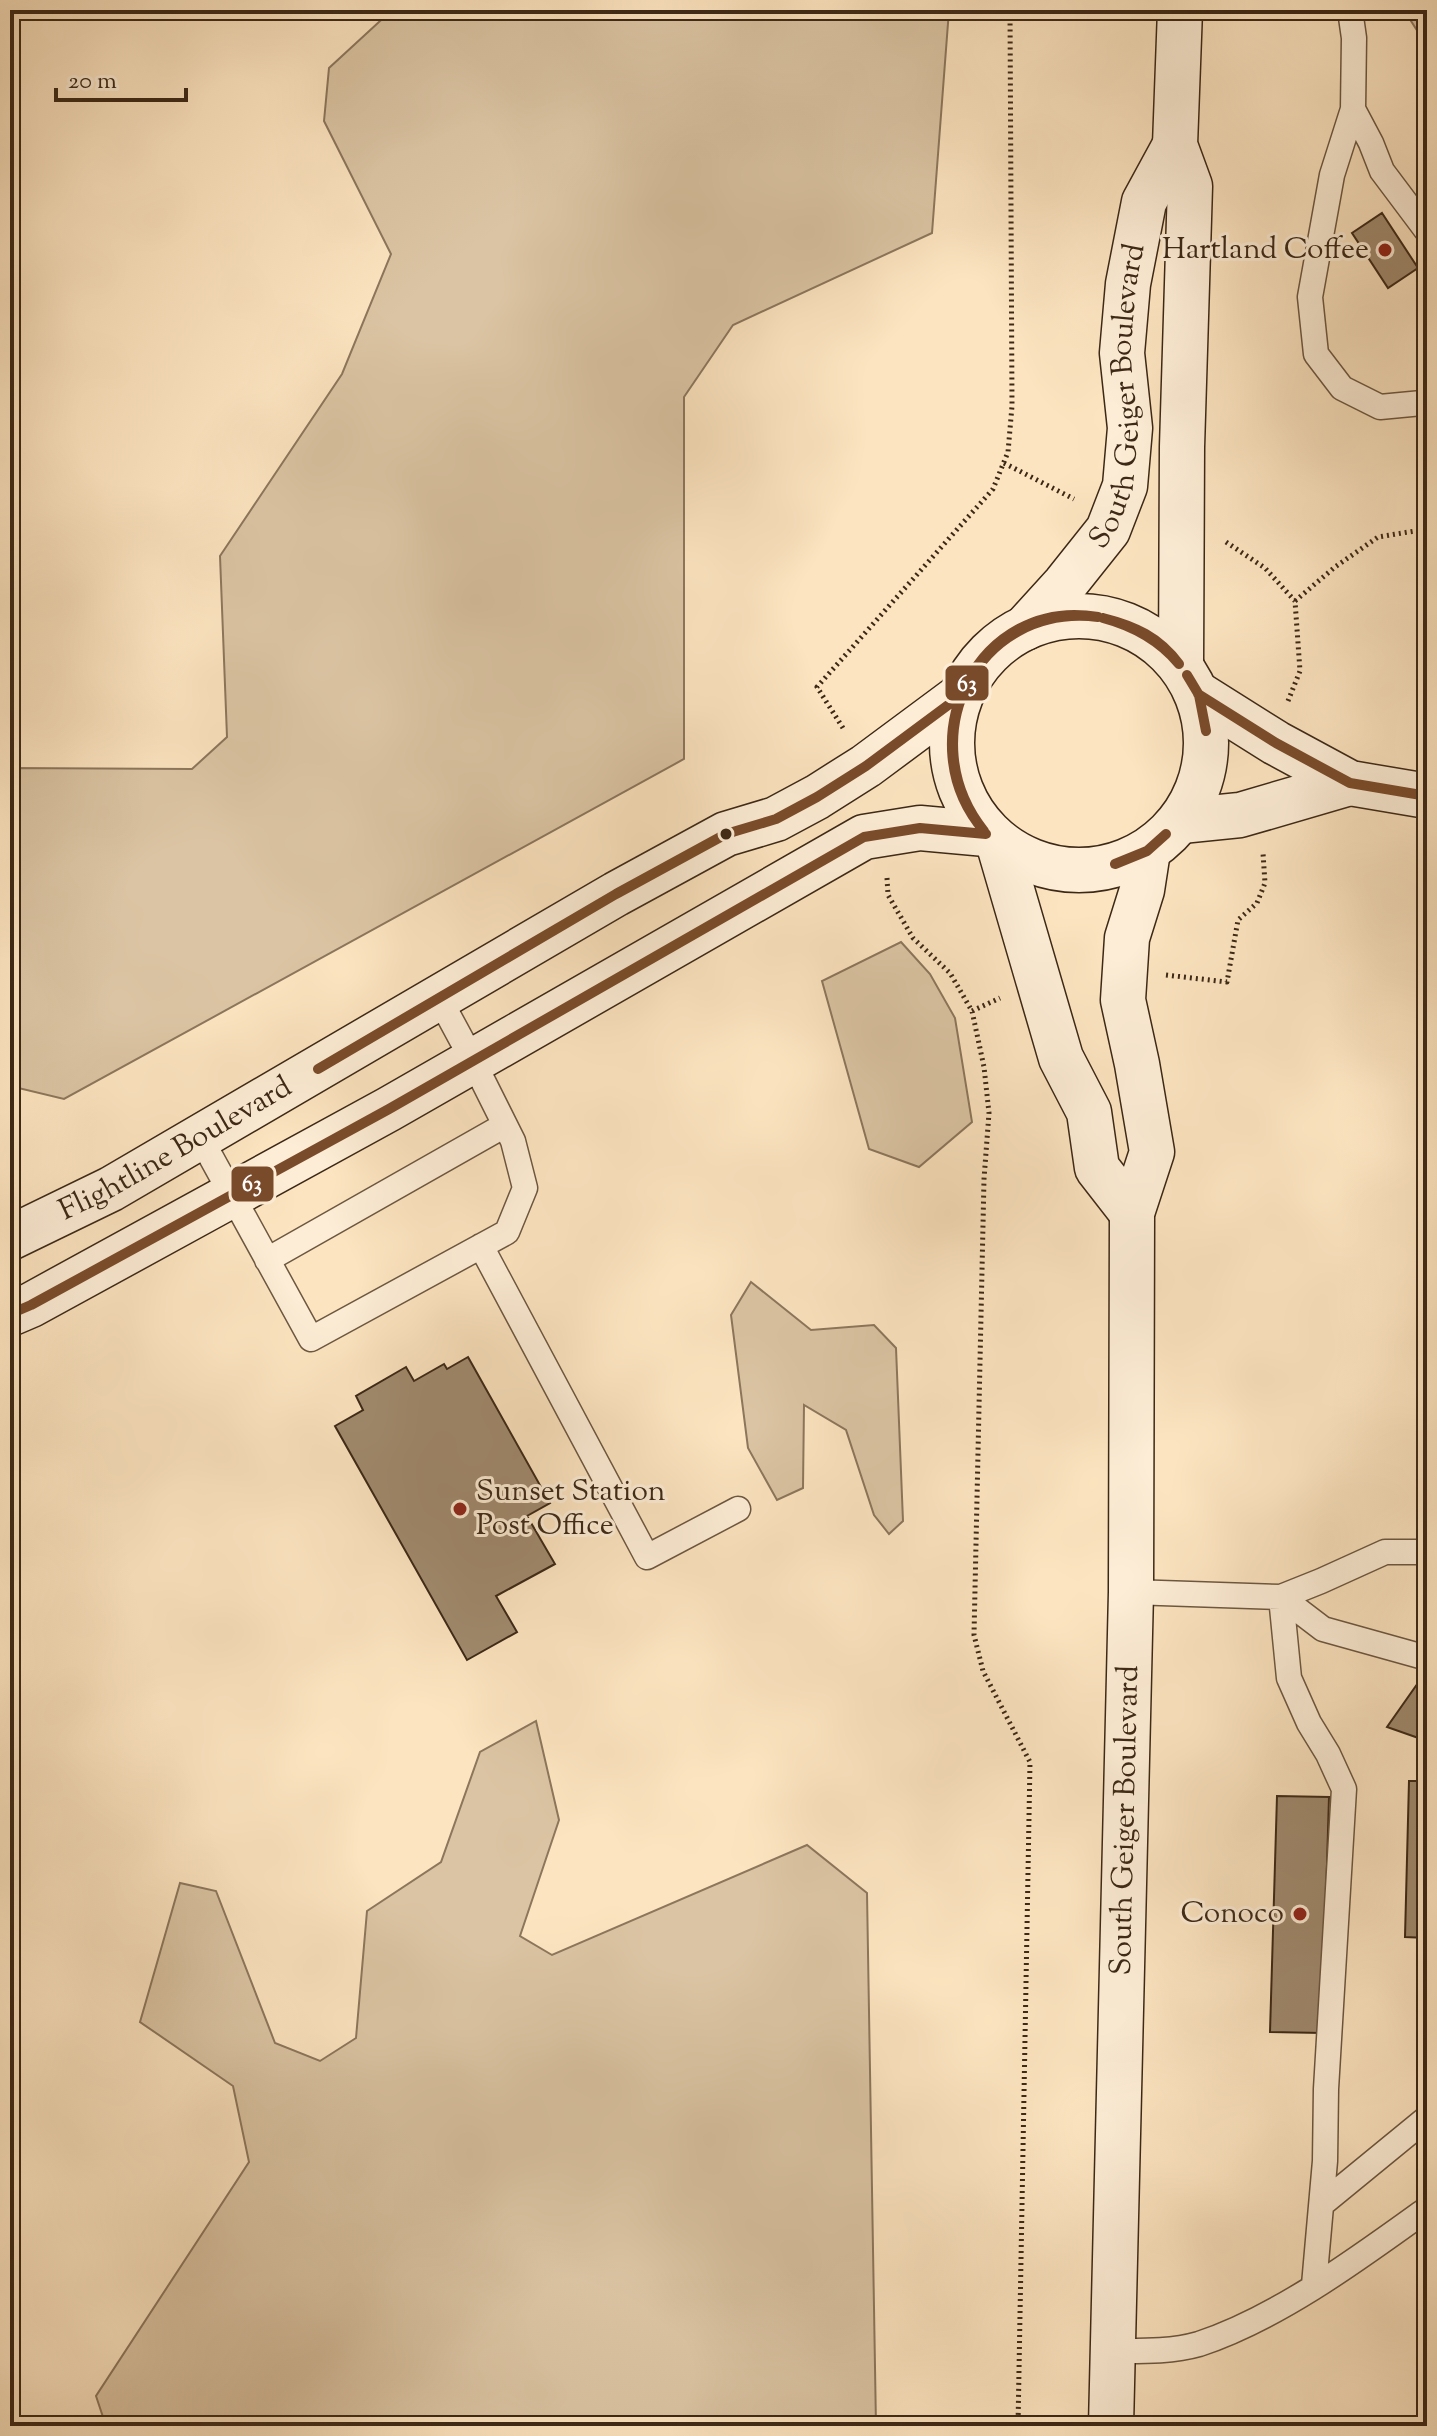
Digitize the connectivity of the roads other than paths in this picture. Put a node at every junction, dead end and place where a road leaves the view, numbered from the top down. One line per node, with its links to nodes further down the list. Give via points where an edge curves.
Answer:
1 (1180, 10): 4 (main road, South Geiger Boulevard)
2 (1350, 10): 3 (lane)
3 (1353, 109): 5 (lane, via 1382,171); 6 (lane, via 1332,175 1310,297 1316,354 1342,388 1380,407)
4 (1175, 145): 7 (main road, South Geiger Boulevard, via 1144,202 1128,284 1122,353 1130,428 1125,486 1108,530); 8 (main road, South Geiger Boulevard, via 1190,186 1182,447)
5 (1427, 231)
6 (1427, 399)
7 (1025, 628): 8 (main road, via 1054,616 1098,615 1140,629 1175,657); 9 (main road, via 979,662)
8 (1190, 680): 10 (main road, via 1272,739); 12 (main road, via 1207,737 1201,782)
9 (959, 697): 13 (main road, via 951,736 955,776 971,812); 15 (main road, Flightline Boulevard, via 817,797 776,819 726,834)
10 (1350, 783): 11 (main road); 12 (main road, via 1240,815)
11 (1427, 796)
12 (1181, 821): 14 (main road)
13 (992, 838): 14 (main road, via 1032,862 1071,870 1111,867); 16 (main road, via 920,828 864,837); 20 (main road, via 1061,1058 1089,1112 1097,1168)
14 (1148, 851): 20 (main road, South Geiger Boulevard, via 1127,938 1123,1000 1152,1152)
15 (439, 998): 16 (lane); 18 (main road, Flightline Boulevard)
16 (473, 1061): 17 (lane); 19 (main road)
17 (505, 1125): 22 (lane, via 525,1188 507,1232); 23 (lane)
18 (200, 1137): 19 (lane); 21 (main road, Flightline Boulevard, via 111,1189)
19 (231, 1196): 23 (lane); 24 (main road)
20 (1132, 1213): 27 (main road, South Geiger Boulevard)
21 (10, 1238)
22 (481, 1246): 23 (lane, via 311,1339); 25 (lane, via 647,1557)
23 (267, 1260)
24 (10, 1314)
25 (738, 1509)
26 (1427, 1552): 28 (lane, via 1385,1552)
27 (1131, 1592): 28 (lane); 34 (main road, South Geiger Boulevard)
28 (1281, 1597): 29 (lane, via 1323,1629); 31 (lane, via 1289,1678 1344,1789)
29 (1427, 1658)
30 (1427, 2118): 31 (lane)
31 (1322, 2204): 33 (lane)
32 (1427, 2209): 33 (lane)
33 (1314, 2285): 34 (lane, via 1249,2324 1196,2345)
34 (1113, 2351): 35 (main road, South Geiger Boulevard)
35 (1111, 2426)

